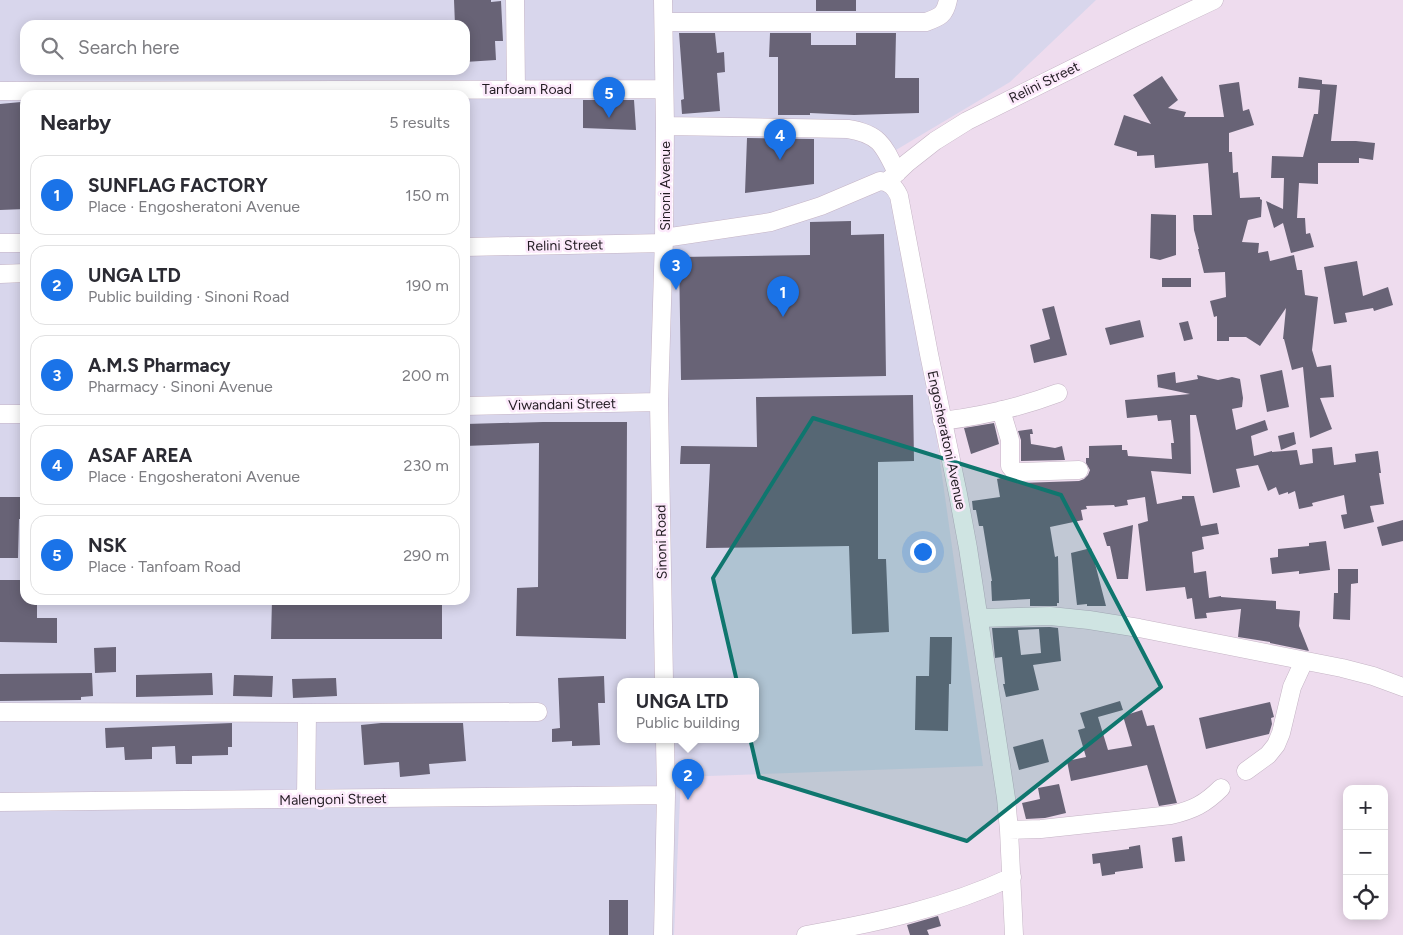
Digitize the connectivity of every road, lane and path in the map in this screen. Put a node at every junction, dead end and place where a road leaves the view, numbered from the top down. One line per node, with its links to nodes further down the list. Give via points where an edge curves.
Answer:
1 (515, 0): 6 (street)
2 (663, 0): 5 (street, Sinoni Avenue)
3 (948, 0): 5 (street, via 940,17 926,22)
4 (1214, 0): 12 (street, Relini Street, via 967,121 935,141)
5 (664, 22): 7 (street, Sinoni Avenue)
6 (516, 89): 7 (street, Tanfoam Road); 8 (street, Tanfoam Road)
7 (664, 89): 11 (street, Sinoni Avenue)
8 (258, 90)
9 (0, 91): 10 (street, Tanfoam Road)
10 (20, 91)
11 (665, 126): 12 (street, Engosheratoni Avenue, via 863,132 884,148); 13 (street, Sinoni Avenue)
12 (892, 177): 13 (street, via 771,222); 25 (street, Engosheratoni Avenue, via 900,196)
13 (664, 240): 16 (street, Relini Street); 20 (street, Sinoni Avenue)
14 (0, 242): 15 (street)
15 (20, 242)
16 (470, 247)
17 (20, 273): 18 (street)
18 (0, 274)
19 (1058, 393): 22 (street)
20 (659, 402): 21 (street, Viwandani Street); 29 (street, Sinoni Road)
21 (470, 406)
22 (1001, 410): 25 (street); 26 (street, via 1010,440 1010,466 1014,471)
23 (0, 414): 24 (street)
24 (20, 414)
25 (942, 421): 27 (street, Engosheratoni Avenue)
26 (1078, 470)
27 (979, 618): 28 (street, via 1050,616 1089,620); 40 (street, Engosheratoni Avenue)
28 (1304, 661): 30 (street, via 1373,676); 35 (street, via 1295,678 1276,745)
29 (664, 678)
30 (1403, 687)
31 (0, 712): 33 (street)
32 (538, 712): 33 (street)
33 (307, 713): 38 (street)
34 (665, 743): 37 (street)
35 (1246, 771)
36 (1221, 788): 40 (street, via 1200,805 1171,815)
37 (666, 795): 38 (street, Malengoni Street); 42 (street)
38 (306, 799): 39 (street, Malengoni Street)
39 (0, 802)
40 (1009, 830): 41 (street, Engosheratoni Avenue)
41 (1012, 876): 43 (street, via 986,889 932,906); 44 (street, Engosheratoni Avenue)
42 (662, 935)
43 (806, 935)
44 (1014, 935)

